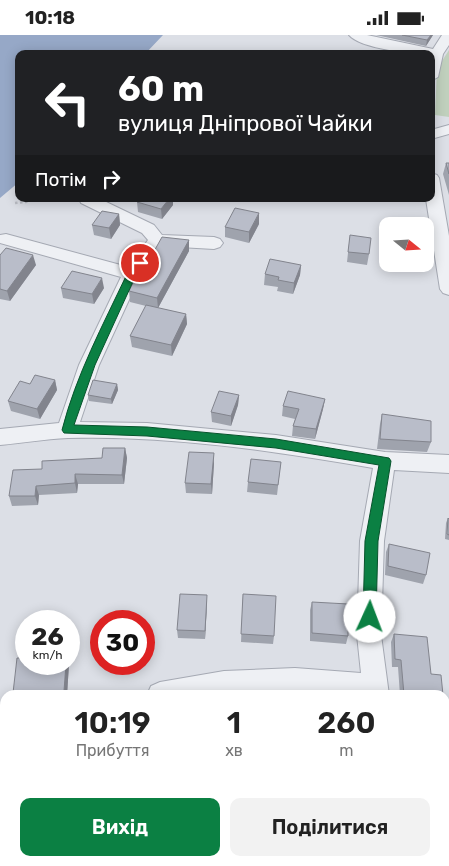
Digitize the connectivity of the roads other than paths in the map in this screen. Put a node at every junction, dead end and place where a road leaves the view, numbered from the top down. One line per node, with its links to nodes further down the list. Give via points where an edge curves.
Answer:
1 (356, 35): 3 (street)
2 (443, 36): 4 (street)
3 (416, 50)
4 (436, 54): 5 (street)
5 (435, 59)
6 (435, 119): 7 (street)
7 (449, 123)
8 (449, 129): 9 (street)
9 (435, 134)
10 (94, 202): 13 (street, via 148,229)
11 (435, 202): 16 (street)
12 (6, 239): 15 (street)
13 (157, 240): 14 (street); 15 (street)
14 (214, 243)
15 (132, 274): 17 (street, via 89,365)
16 (449, 289)
17 (68, 430): 18 (street); 19 (street, via 147,431 276,443)
18 (0, 437)
19 (385, 461): 20 (street); 23 (street, via 372,541 369,635)
20 (449, 464)
21 (189, 690): 22 (street, via 224,684 295,680)
22 (368, 690)
23 (375, 690)

